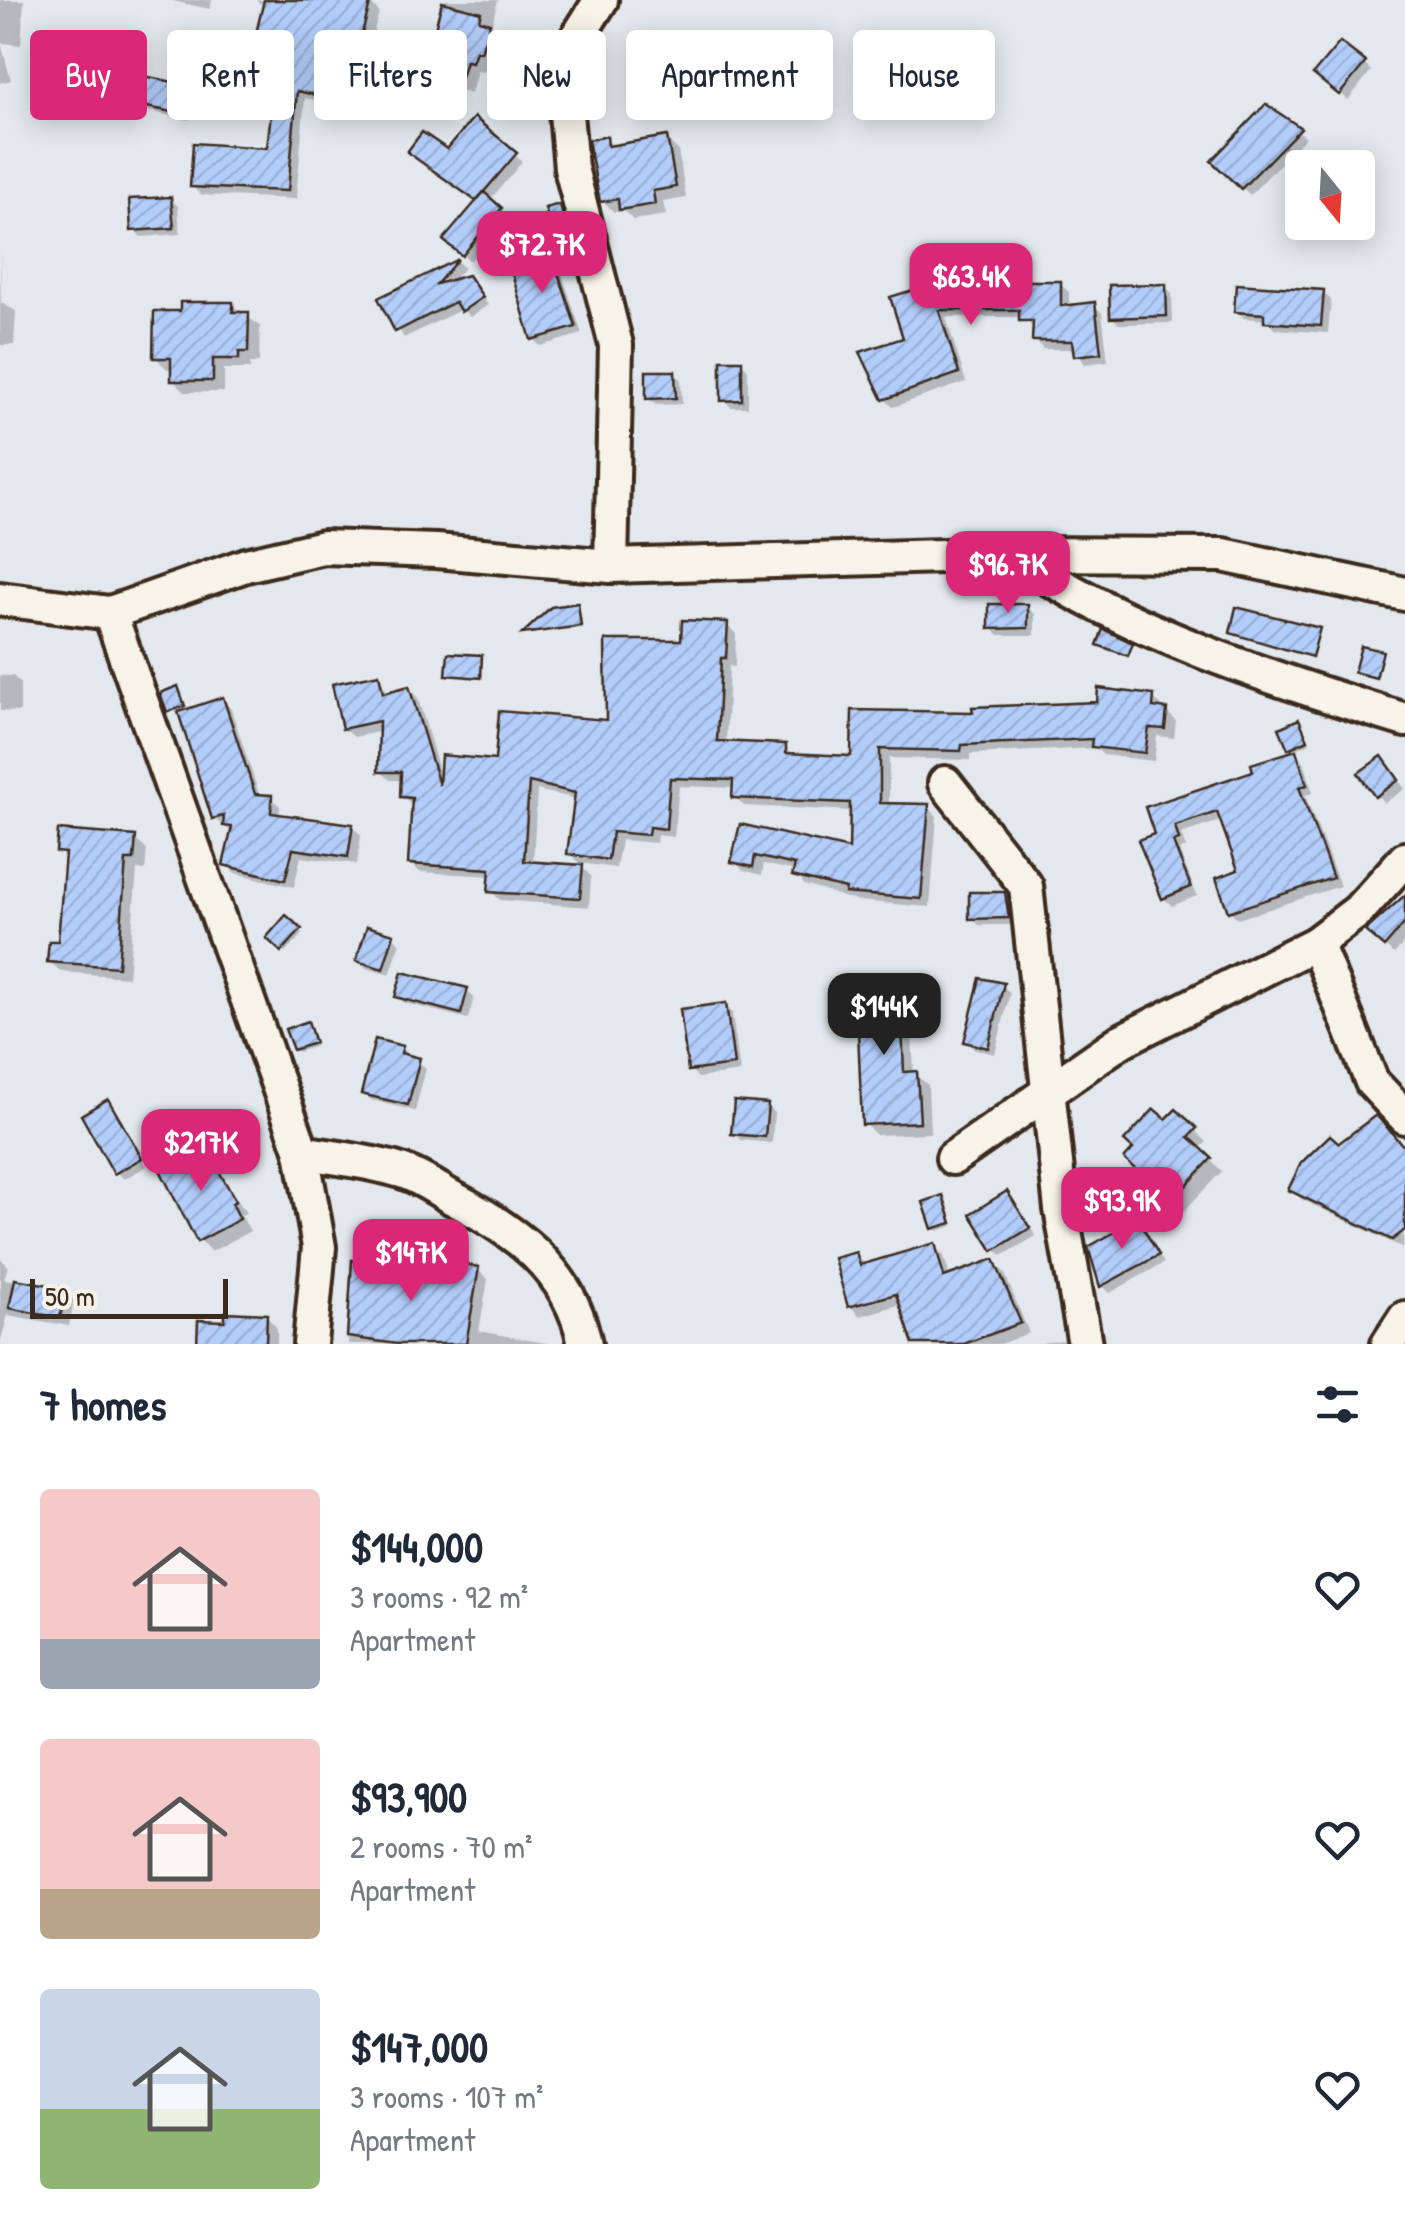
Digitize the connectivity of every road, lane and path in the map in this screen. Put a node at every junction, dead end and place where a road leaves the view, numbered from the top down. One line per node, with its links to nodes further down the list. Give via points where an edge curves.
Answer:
1 (601, 0): 3 (street, via 575,41 564,92 571,168 616,345)
2 (1010, 554): 3 (street); 4 (street, via 1224,554); 7 (street, via 1050,582 1245,670)
3 (611, 566): 6 (street, via 323,547 246,565)
4 (1404, 594)
5 (0, 600): 6 (street)
6 (110, 613): 13 (street)
7 (1405, 720)
8 (945, 783): 11 (street, via 1026,886)
9 (1405, 859): 10 (street)
10 (1316, 943): 11 (street, via 1121,1042); 12 (street, via 1372,1082)
11 (1050, 1088): 14 (street); 18 (street, via 1061,1209)
12 (1405, 1118)
13 (302, 1152): 16 (street, via 318,1247); 17 (street, via 402,1171 500,1222 565,1286)
14 (953, 1158)
15 (1405, 1318): 19 (street)
16 (310, 1344)
17 (584, 1344)
18 (1085, 1344)
19 (1388, 1344)

